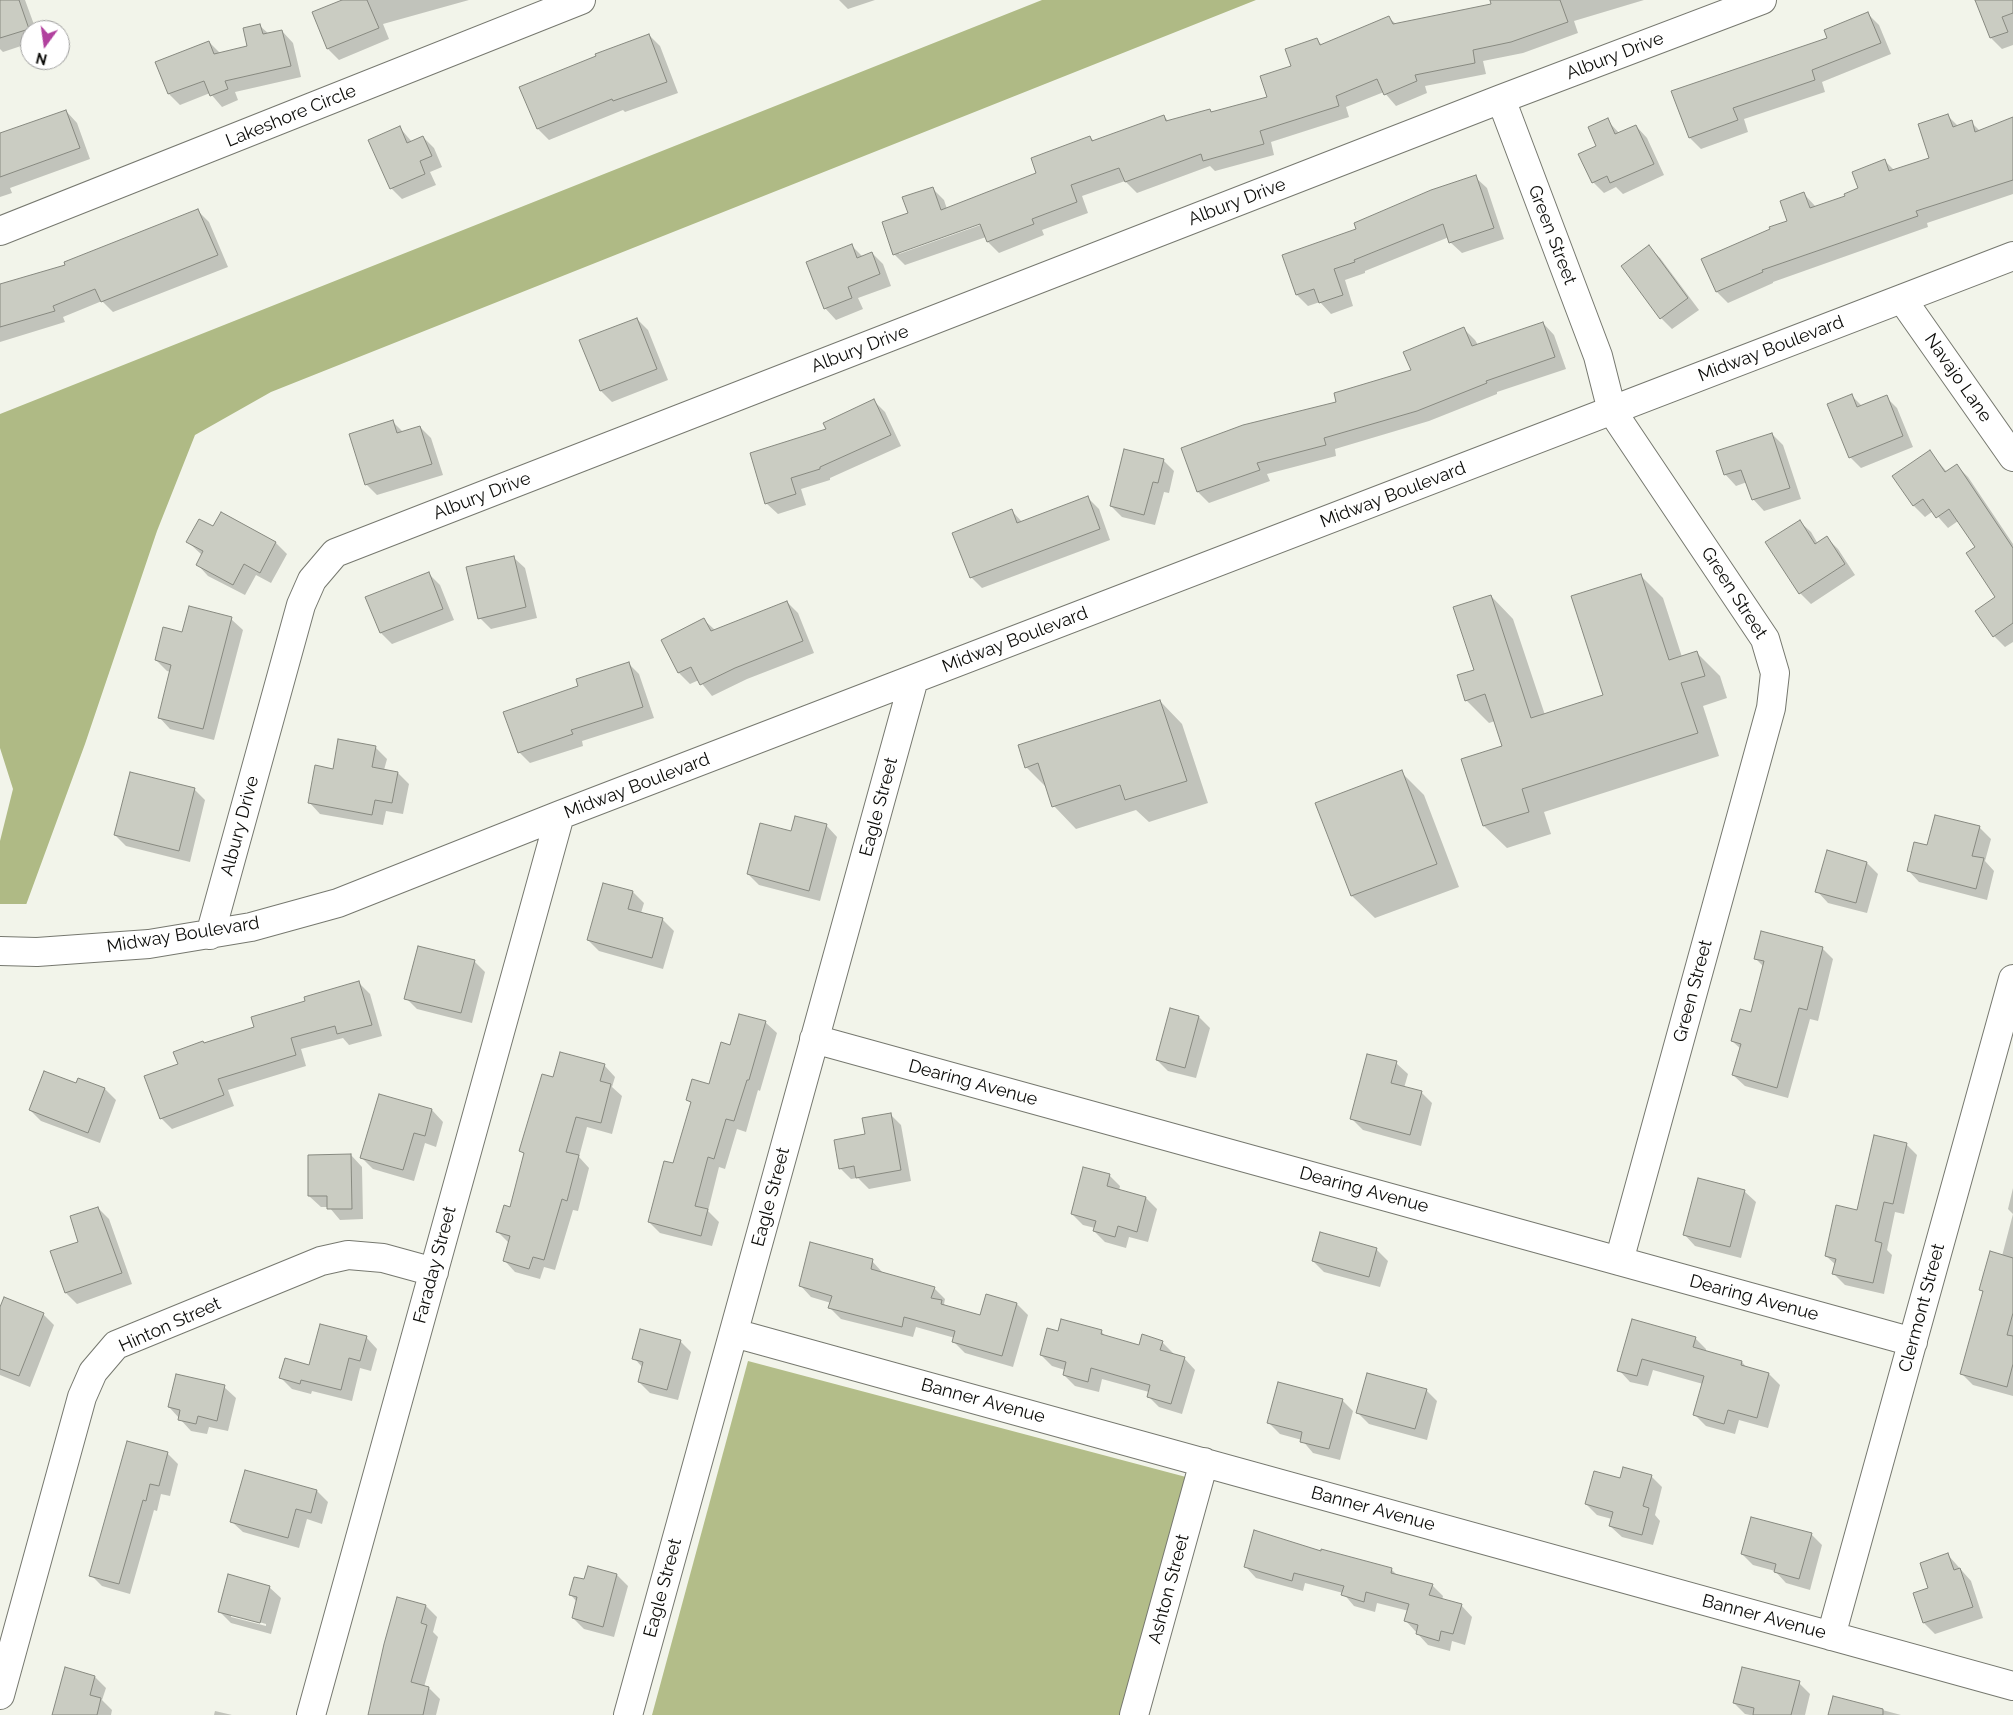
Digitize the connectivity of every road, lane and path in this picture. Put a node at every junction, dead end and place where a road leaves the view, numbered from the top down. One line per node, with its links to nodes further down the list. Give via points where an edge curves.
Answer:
1 (582, 0): 4 (street, Lakeshore Circle)
2 (1762, 0): 3 (street, Albury Drive)
3 (1501, 99): 7 (street, Green Street, via 1598,356); 11 (street, Albury Drive, via 335,553 312,580 301,605)
4 (0, 232)
5 (2013, 256): 6 (street, Midway Boulevard)
6 (1902, 299): 7 (street, Midway Boulevard); 8 (street, Navajo Lane)
7 (1612, 411): 9 (street, Midway Boulevard); 15 (street, Green Street, via 1766,639 1775,673 1771,708)
8 (2013, 457)
9 (914, 679): 10 (street, Midway Boulevard); 14 (street, Eagle Street)
10 (560, 815): 11 (street, Midway Boulevard, via 338,903); 16 (street, Faraday Street)
11 (210, 935): 12 (street, Midway Boulevard, via 139,945 37,952)
12 (0, 951)
13 (2013, 979): 18 (street, Clermont Street)
14 (814, 1039): 15 (street, Dearing Avenue); 17 (street, Eagle Street)
15 (1619, 1261): 18 (street, Dearing Avenue)
16 (434, 1272): 22 (street, Hinton Street, via 383,1258 348,1255 321,1261 116,1345 93,1372 82,1397); 23 (street, Faraday Street)
17 (734, 1332): 19 (street, Banner Avenue); 24 (street, Eagle Street)
18 (1913, 1342): 20 (street, Clermont Street)
19 (1204, 1462): 20 (street, Banner Avenue); 25 (street, Ashton Street)
20 (1831, 1636): 21 (street, Banner Avenue)
21 (2013, 1686)
22 (0, 1695)
23 (311, 1715)
24 (628, 1715)
25 (1134, 1715)

